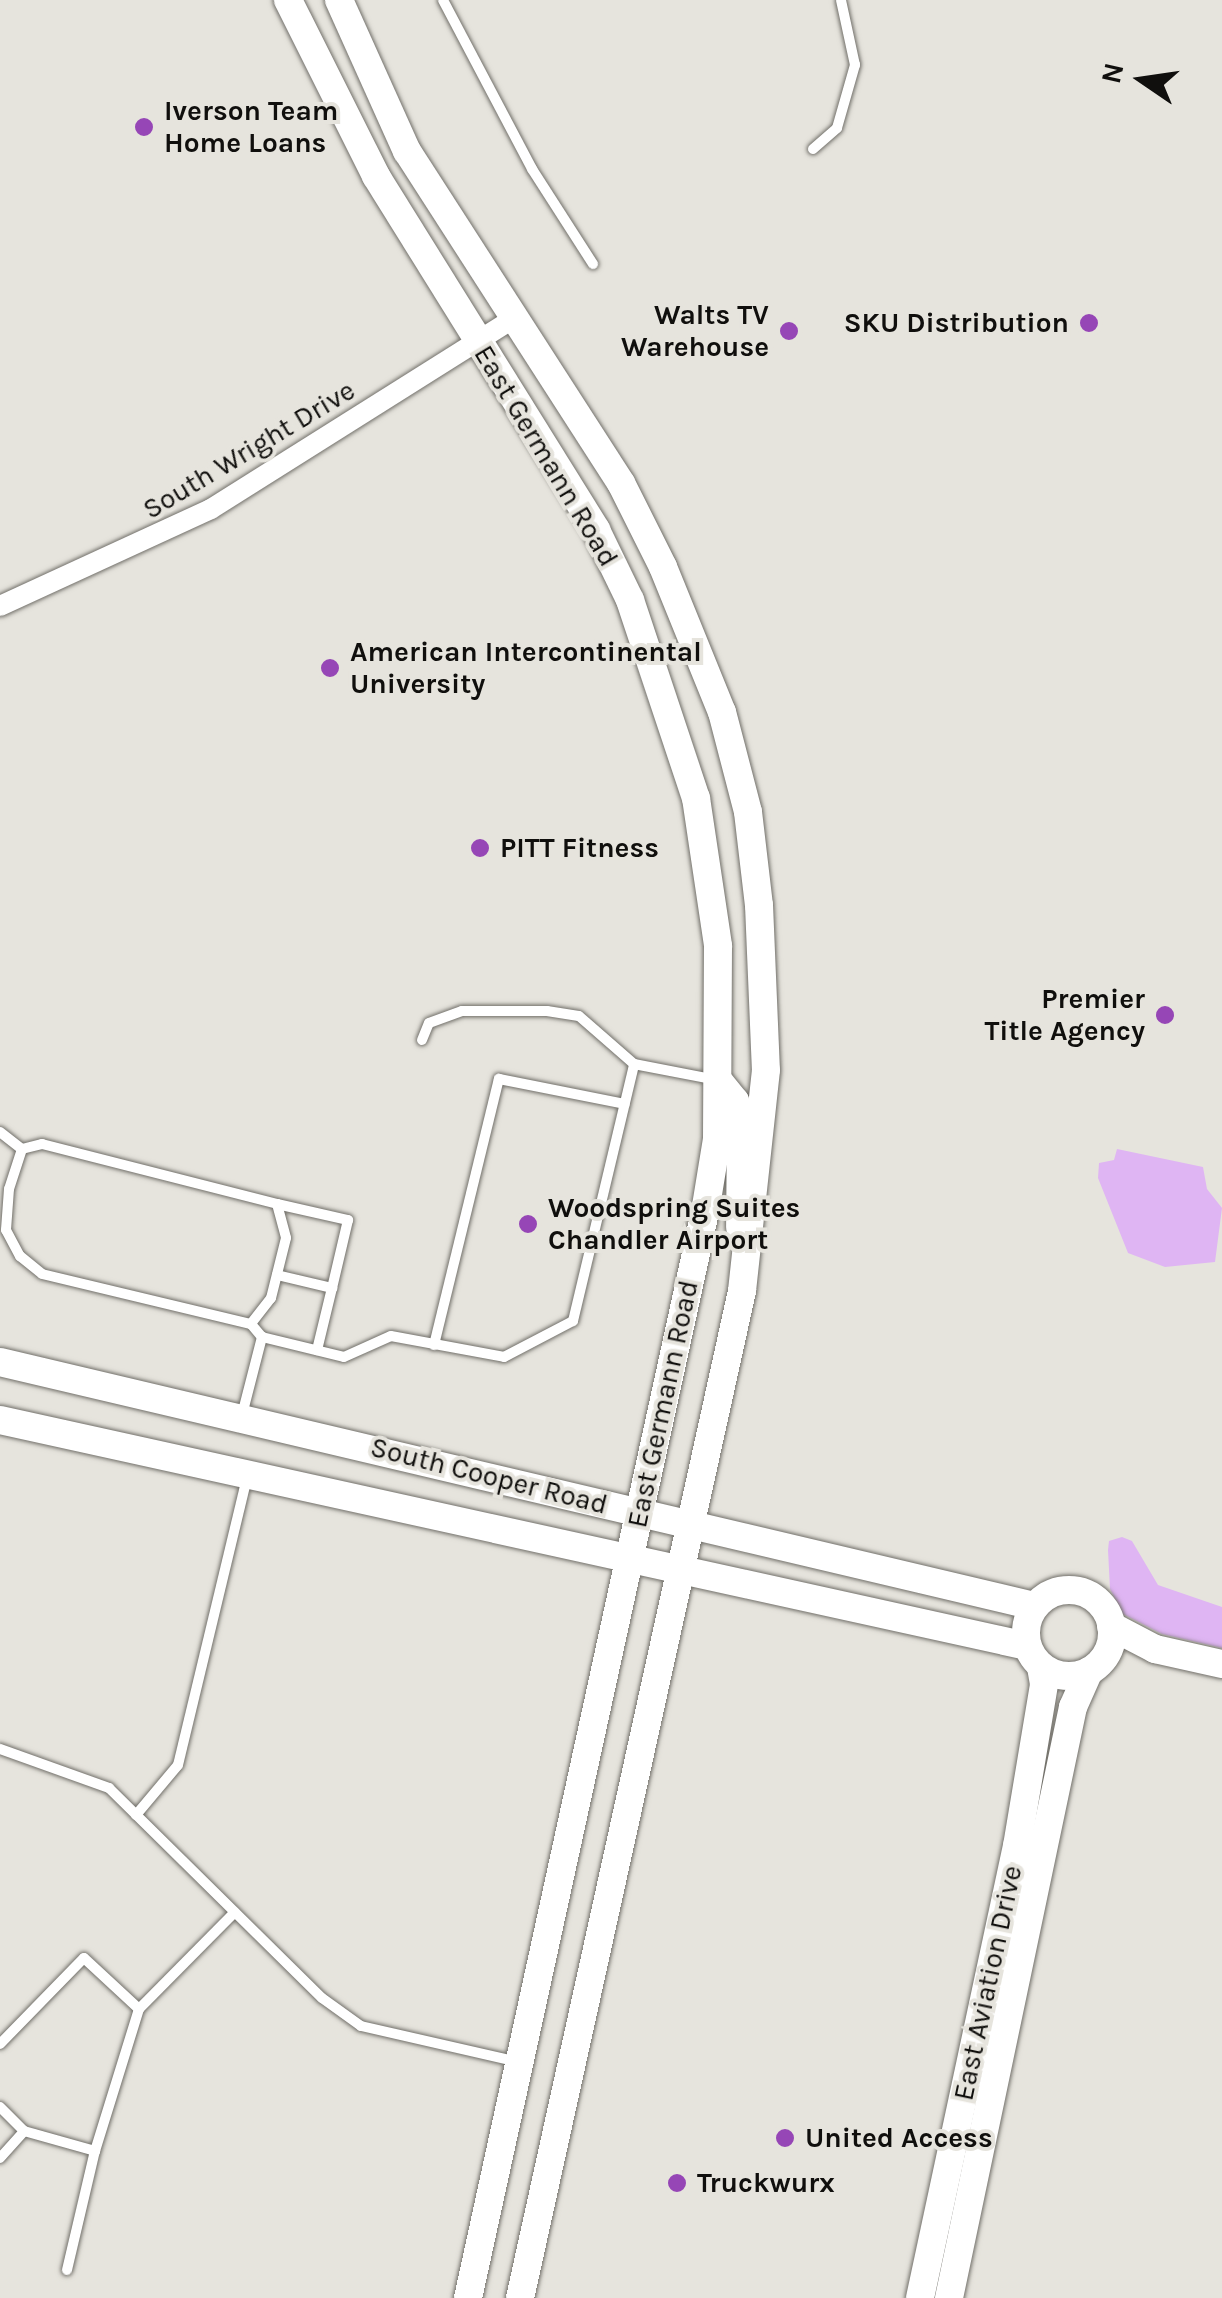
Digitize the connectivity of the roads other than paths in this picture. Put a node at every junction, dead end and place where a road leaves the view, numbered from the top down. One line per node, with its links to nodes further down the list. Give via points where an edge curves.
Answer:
1 (288, 0): 8 (main road, East Germann Road, via 352,134)
2 (339, 0): 7 (main road, East Germann Road, via 408,151)
3 (442, 0): 6 (lane, via 532,169)
4 (841, 0): 5 (lane, via 854,65 837,128)
5 (814, 148)
6 (594, 264)
7 (514, 318): 8 (street, South Wright Drive); 17 (main road, East Germann Road, via 622,483 663,567 722,712 748,812 766,1070)
8 (476, 340): 9 (street, South Wright Drive, via 210,510); 12 (main road, East Germann Road, via 596,530 641,627 676,727 712,877)
9 (0, 606)
10 (422, 1040): 11 (lane, via 429,1023 462,1011 547,1011 579,1016)
11 (634, 1064): 12 (lane); 13 (lane)
12 (718, 1080): 17 (main road, via 735,1100 741,1122 736,1212); 28 (main road, East Germann Road, via 705,1212)
13 (625, 1104): 22 (lane, via 573,1321 504,1357); 22 (lane, via 499,1079)
14 (0, 1132): 15 (lane)
15 (22, 1149): 16 (lane, via 42,1144); 20 (lane, via 9,1189 6,1230 20,1256 42,1274)
16 (277, 1204): 18 (lane, via 286,1238); 19 (lane, via 348,1220)
17 (748, 1252): 29 (main road, East Germann Road)
18 (277, 1275): 19 (lane); 20 (lane, via 271,1298)
19 (332, 1288): 23 (lane)
20 (251, 1324): 21 (lane)
21 (262, 1336): 23 (lane); 25 (lane)
22 (434, 1345): 23 (lane, via 391,1336 344,1357)
23 (317, 1350)
24 (0, 1362): 25 (main road, South Cooper Road)
25 (242, 1417): 28 (main road, South Cooper Road)
26 (0, 1420): 27 (main road, South Cooper Road)
27 (247, 1476): 30 (main road, South Cooper Road); 39 (lane, via 178,1765)
28 (639, 1513): 29 (main road, South Cooper Road); 30 (main road, East Germann Road)
29 (692, 1526): 31 (main road, East Germann Road); 32 (main road, South Cooper Road)
30 (629, 1560): 31 (main road, South Cooper Road); 43 (main road, East Germann Road)
31 (682, 1571): 35 (main road, South Cooper Road); 51 (main road, East Germann Road)
32 (1035, 1606): 33 (main road, South Cooper Road, via 1046,1596 1074,1590 1099,1602); 35 (main road)
33 (1112, 1626): 34 (main road, South Cooper Road); 37 (main road)
34 (1155, 1649): 36 (main road, South Cooper Road); 37 (main road, South Cooper Road)
35 (1034, 1656): 37 (main road, South Cooper Road, via 1064,1676); 48 (main road, East Aviation Drive, via 1024,1813)
36 (1222, 1664)
37 (1096, 1665): 48 (main road, East Aviation Drive, via 1072,1707)
38 (0, 1749): 39 (lane, via 109,1788)
39 (136, 1814): 40 (lane)
40 (235, 1912): 41 (lane); 43 (lane, via 322,1998 361,2026)
41 (139, 2009): 42 (lane, via 84,1958); 46 (lane)
42 (0, 2044)
43 (519, 2062): 50 (main road, East Germann Road)
44 (0, 2107): 45 (lane)
45 (24, 2130): 46 (lane); 47 (lane)
46 (95, 2150): 49 (lane)
47 (0, 2158)
48 (950, 2225): 52 (main road, East Aviation Drive); 53 (main road, East Aviation Drive)
49 (67, 2270)
50 (468, 2298)
51 (520, 2298)
52 (920, 2298)
53 (948, 2298)

